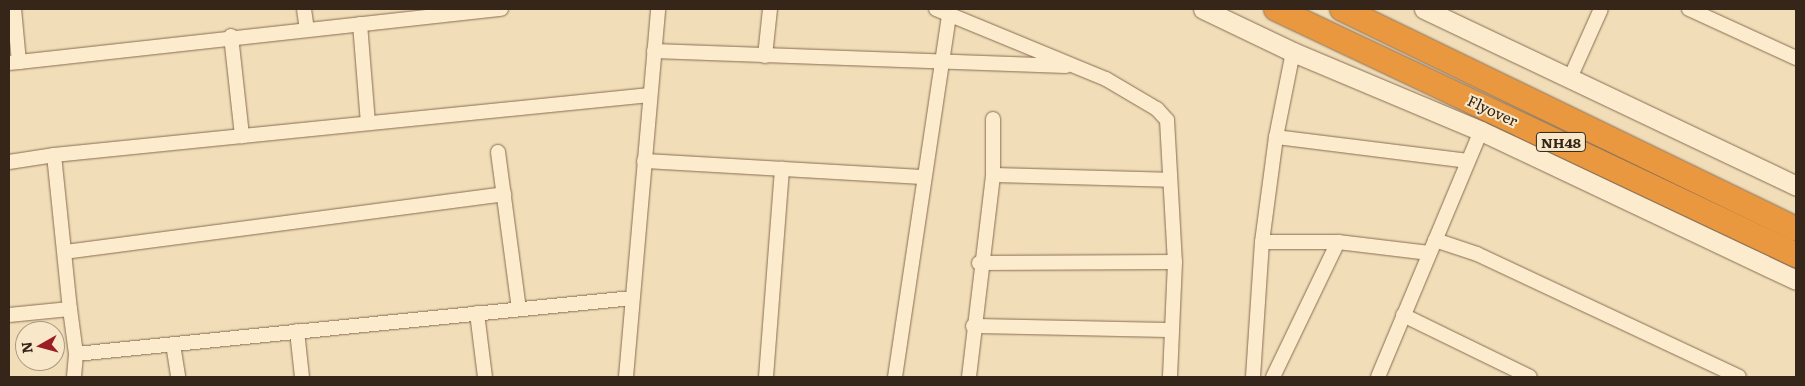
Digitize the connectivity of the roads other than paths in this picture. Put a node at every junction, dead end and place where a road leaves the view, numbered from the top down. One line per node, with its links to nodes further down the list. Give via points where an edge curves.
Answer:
1 (14, 9): 20 (street)
2 (304, 9): 14 (street)
3 (501, 9): 13 (street)
4 (658, 9): 16 (street)
5 (770, 9): 18 (street)
6 (1202, 9): 17 (main road)
7 (1276, 9): 47 (highway, Flyover / NH48)
8 (1342, 9): 41 (highway, Flyover / NH48)
9 (1424, 9): 23 (main road)
10 (1601, 9): 23 (street)
11 (1689, 9): 19 (street)
12 (944, 11): 21 (street); 22 (street)
13 (360, 24): 14 (street); 26 (street)
14 (306, 30): 15 (street)
15 (231, 36): 20 (street); 28 (street)
16 (654, 51): 18 (street); 24 (street)
17 (1293, 52): 27 (main road); 29 (street)
18 (765, 56): 21 (street)
19 (1796, 58)
20 (14, 63)
21 (940, 65): 22 (street); 37 (street)
22 (1074, 66): 38 (street, via 1157,109 1167,120)
23 (1572, 76): 39 (main road)
24 (650, 95): 26 (street); 32 (street)
25 (993, 118): 36 (street)
26 (368, 124): 28 (street)
27 (1481, 131): 33 (street); 50 (main road)
28 (242, 136): 31 (street)
29 (1276, 137): 33 (street); 43 (street)
30 (498, 152): 40 (street)
31 (54, 155): 34 (street); 45 (street)
32 (644, 161): 35 (street); 51 (street)
33 (1468, 161): 42 (street)
34 (9, 162)
35 (782, 169): 37 (street); 67 (street)
36 (993, 175): 38 (street); 49 (street)
37 (924, 177): 68 (street)
38 (1169, 180): 48 (street)
39 (1796, 186)
40 (504, 194): 45 (street); 53 (street)
41 (1796, 228)
42 (1435, 240): 46 (street); 75 (street, via 1477,254)
43 (1262, 242): 44 (street); 71 (street)
44 (1338, 242): 46 (street); 72 (street)
45 (65, 252): 52 (street)
46 (1429, 253): 56 (street)
47 (1796, 255)
48 (1175, 262): 49 (street); 59 (street)
49 (979, 263): 57 (street)
50 (1796, 280)
51 (632, 298): 53 (street); 66 (street)
52 (70, 309): 55 (street); 61 (street)
53 (519, 309): 54 (street)
54 (477, 313): 58 (street); 65 (street)
55 (9, 315)
56 (1403, 315): 73 (street); 74 (street)
57 (973, 326): 59 (street); 69 (street)
58 (297, 330): 60 (street); 64 (street)
59 (1172, 330): 70 (street)
60 (173, 344): 61 (street); 63 (street)
61 (76, 354): 62 (street)
62 (74, 377)
63 (178, 377)
64 (302, 377)
65 (485, 377)
66 (626, 377)
67 (766, 377)
68 (895, 377)
69 (969, 377)
70 (1170, 377)
71 (1253, 377)
72 (1273, 377)
73 (1378, 377)
74 (1530, 377)
75 (1739, 377)

